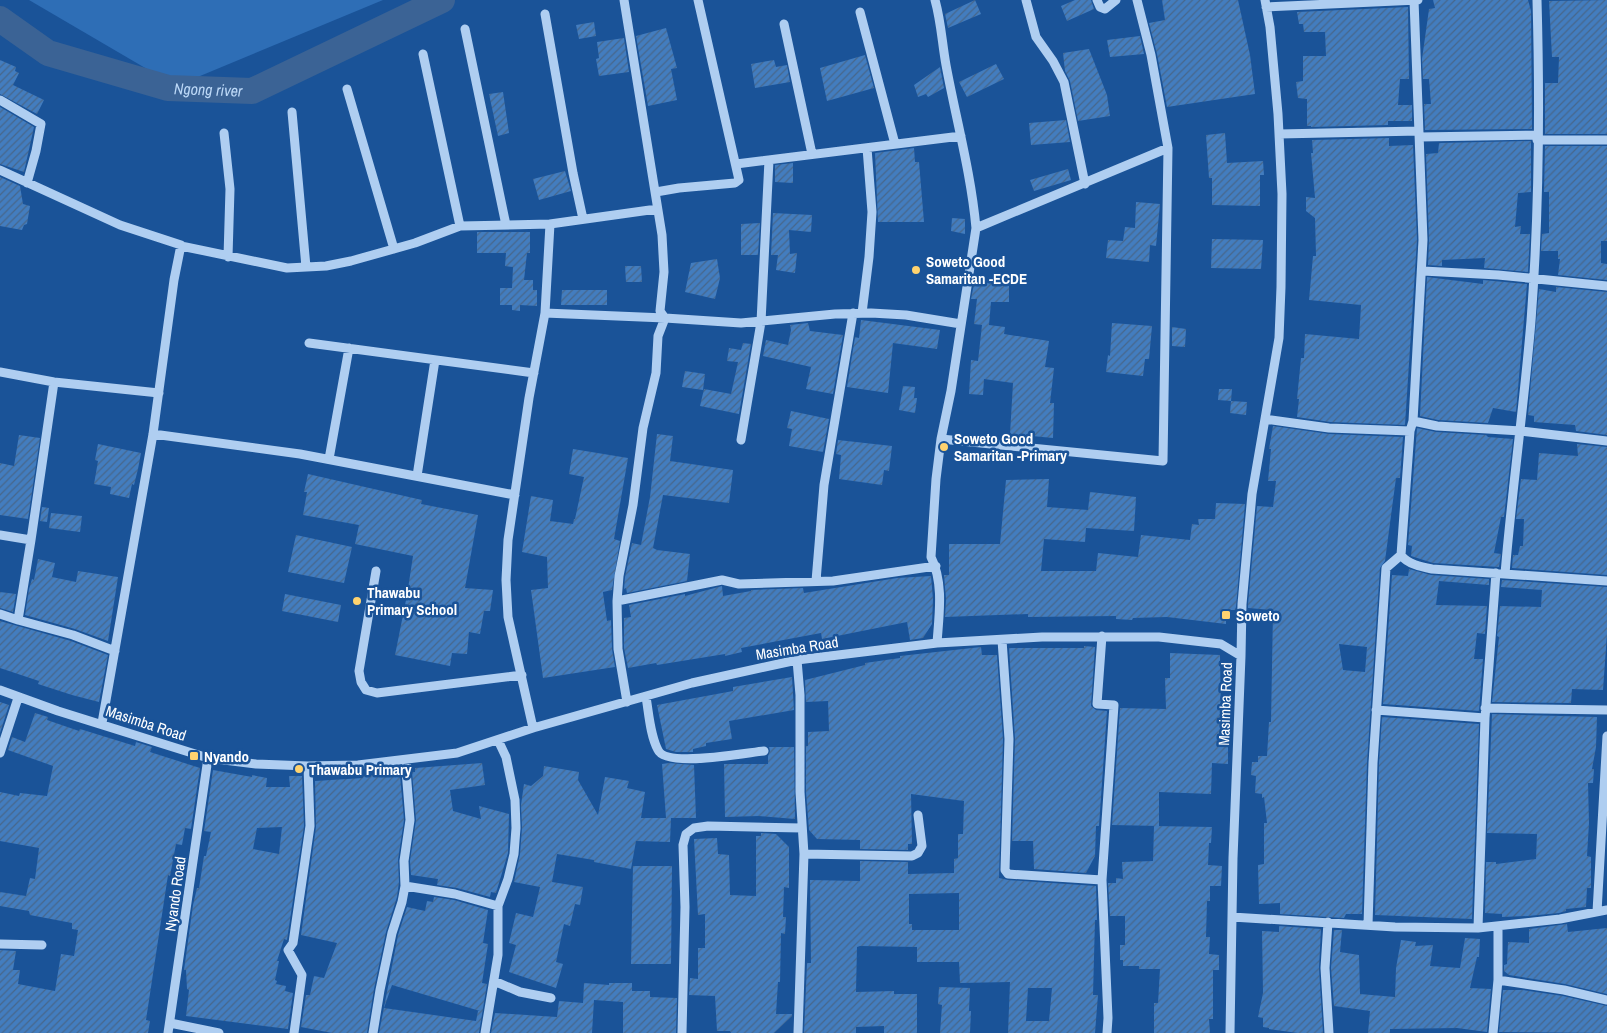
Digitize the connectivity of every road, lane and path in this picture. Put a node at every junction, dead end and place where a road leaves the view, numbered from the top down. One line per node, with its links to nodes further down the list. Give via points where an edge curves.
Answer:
1 (624, 0): 35 (street)
2 (698, 0): 31 (street)
3 (934, 0): 23 (street)
4 (1026, 0): 34 (street, via 1036,37 1064,82)
5 (1097, 0): 6 (street, via 1105,9)
6 (1116, 0)
7 (1137, 0): 28 (street)
8 (1414, 0): 9 (street); 11 (street); 22 (street)
9 (1420, 0)
10 (1537, 0): 24 (street)
11 (1266, 3): 21 (street)
12 (860, 12): 26 (street)
13 (545, 14): 37 (street)
14 (784, 24): 29 (street)
15 (465, 29): 39 (street)
16 (423, 54): 40 (street)
17 (347, 89): 43 (street)
18 (0, 100): 33 (street, via 41,124)
19 (292, 112): 45 (street)
20 (224, 133): 44 (street, via 230,189)
21 (1279, 134): 22 (street); 61 (street, via 1282,194 1279,338)
22 (1420, 134): 24 (street); 46 (street)
23 (961, 136): 26 (street); 41 (street)
24 (1537, 138): 25 (street); 47 (street)
25 (1607, 140)
26 (895, 144): 27 (street)
27 (867, 148): 29 (street); 50 (street, via 872,212 870,256)
28 (1168, 148): 34 (street); 66 (street, via 1163,461)
29 (812, 154): 30 (street)
30 (769, 160): 31 (street); 52 (street)
31 (736, 164): 35 (street, via 739,180 735,183)
32 (0, 170): 33 (street)
33 (27, 183): 42 (street, via 120,225)
34 (1085, 184): 41 (street)
35 (656, 192): 36 (street)
36 (658, 209): 37 (street); 51 (street, via 664,272 660,312)
37 (583, 219): 38 (street)
38 (550, 224): 39 (street); 49 (street)
39 (506, 225): 40 (street)
40 (460, 226): 43 (street)
41 (976, 228): 53 (street)
42 (181, 245): 44 (street); 60 (street)
43 (394, 249): 45 (street, via 326,266)
44 (228, 257): 45 (street, via 287,268)
45 (306, 267)
46 (1423, 271): 47 (street); 62 (street)
47 (1534, 278): 48 (street); 64 (street)
48 (1607, 286)
49 (545, 313): 51 (street); 58 (street)
50 (857, 313): 52 (street); 53 (street, via 906,315); 78 (street, via 824,485)
51 (665, 318): 52 (street); 80 (street, via 658,336 656,374 643,428)
52 (761, 322): 67 (street)
53 (961, 324): 66 (street)
54 (309, 343): 55 (street)
55 (349, 348): 56 (street); 69 (street)
56 (435, 360): 58 (street); 70 (street)
57 (0, 372): 59 (street)
58 (534, 373): 71 (street)
59 (54, 382): 60 (street); 73 (street)
60 (158, 393): 65 (street)
61 (1265, 419): 63 (street, via 1329,428); 87 (street, via 1252,494 1242,604)
62 (1413, 421): 63 (street); 64 (street, via 1437,426)
63 (1410, 431): 74 (street)
64 (1521, 431): 68 (street); 77 (street)
65 (153, 434): 69 (street); 86 (street)
66 (941, 439): 75 (street, via 932,528 931,557)
67 (742, 440)
68 (1607, 441)
69 (329, 459): 70 (street)
70 (417, 476): 71 (street)
71 (515, 495): 89 (street, via 506,580 508,617)
72 (0, 535): 73 (street)
73 (31, 540): 82 (street)
74 (1401, 555): 77 (street, via 1417,565 1432,569); 95 (street, via 1386,568)
75 (936, 566): 78 (street); 85 (street, via 940,599)
76 (376, 571): 89 (street, via 359,671 366,690 377,693)
77 (1500, 573): 79 (street); 94 (street)
78 (816, 581): 80 (street, via 739,584 722,580)
79 (1607, 581)
80 (617, 601): 93 (street, via 618,649)
81 (0, 614): 82 (street)
82 (18, 620): 86 (street)
83 (1102, 636): 84 (street, Masimba Road); 87 (street, Masimba Road, via 1203,641 1221,644); 110 (street, via 1097,704 1114,705)
84 (1002, 640): 85 (street, Masimba Road); 110 (street, via 1009,739 1006,872)
85 (937, 643): 88 (street, Masimba Road)
86 (115, 651): 98 (street)
87 (1241, 656): 115 (street, Masimba Road)
88 (797, 660): 91 (street, Masimba Road, via 692,683); 108 (street)
89 (522, 675): 99 (street)
90 (0, 690): 92 (street, Masimba Road)
91 (646, 697): 93 (street, Masimba Road); 102 (street, via 658,752 664,757 702,758)
92 (18, 698): 98 (street, Masimba Road); 103 (street)
93 (627, 702): 99 (street, Masimba Road)
94 (1485, 708): 96 (street); 97 (street)
95 (1376, 710): 97 (street); 117 (street)
96 (1607, 710)
97 (1484, 718): 119 (street)
98 (102, 724): 104 (street, Masimba Road)
99 (533, 728): 101 (street, Masimba Road)
100 (1607, 736): 114 (street)
101 (498, 740): 105 (street, Masimba Road, via 456,753); 112 (street, via 506,757 515,800 516,828 514,854)
102 (764, 751)
103 (0, 753)
104 (208, 758): 106 (street, Masimba Road); 126 (street, Nyando Road)
105 (407, 760): 106 (street, Masimba Road); 111 (street, via 410,815 404,860)
106 (308, 766): 129 (street, via 310,826 293,943 288,950 302,975)
107 (918, 815): 109 (street, via 922,846 918,854)
108 (802, 828): 109 (street); 132 (street, via 708,826 694,828 686,834)
109 (804, 854): 133 (street)
110 (1102, 880): 134 (street)
111 (405, 886): 112 (street, via 455,894); 130 (street, via 392,933)
112 (498, 906): 123 (street, via 498,954)
113 (1607, 910): 114 (street)
114 (1597, 912): 118 (street)
115 (1232, 917): 116 (street); 135 (street, Masimba Road)
116 (1328, 922): 117 (street); 136 (street, via 1325,960)
117 (1368, 925): 119 (street)
118 (1498, 926): 119 (street); 122 (street)
119 (1478, 928)
120 (0, 944): 121 (street)
121 (42, 945)
122 (1498, 980): 125 (street); 137 (street)
123 (494, 981): 124 (street, via 520,992); 131 (street)
124 (552, 998)
125 (1607, 1000)
126 (170, 1023): 127 (street, Nyando Road); 128 (street)
127 (168, 1033)
128 (218, 1033)
129 (294, 1033)
130 (374, 1033)
131 (485, 1033)
132 (682, 1033)
133 (798, 1033)
134 (1107, 1033)
135 (1230, 1033)
136 (1329, 1033)
137 (1493, 1033)

